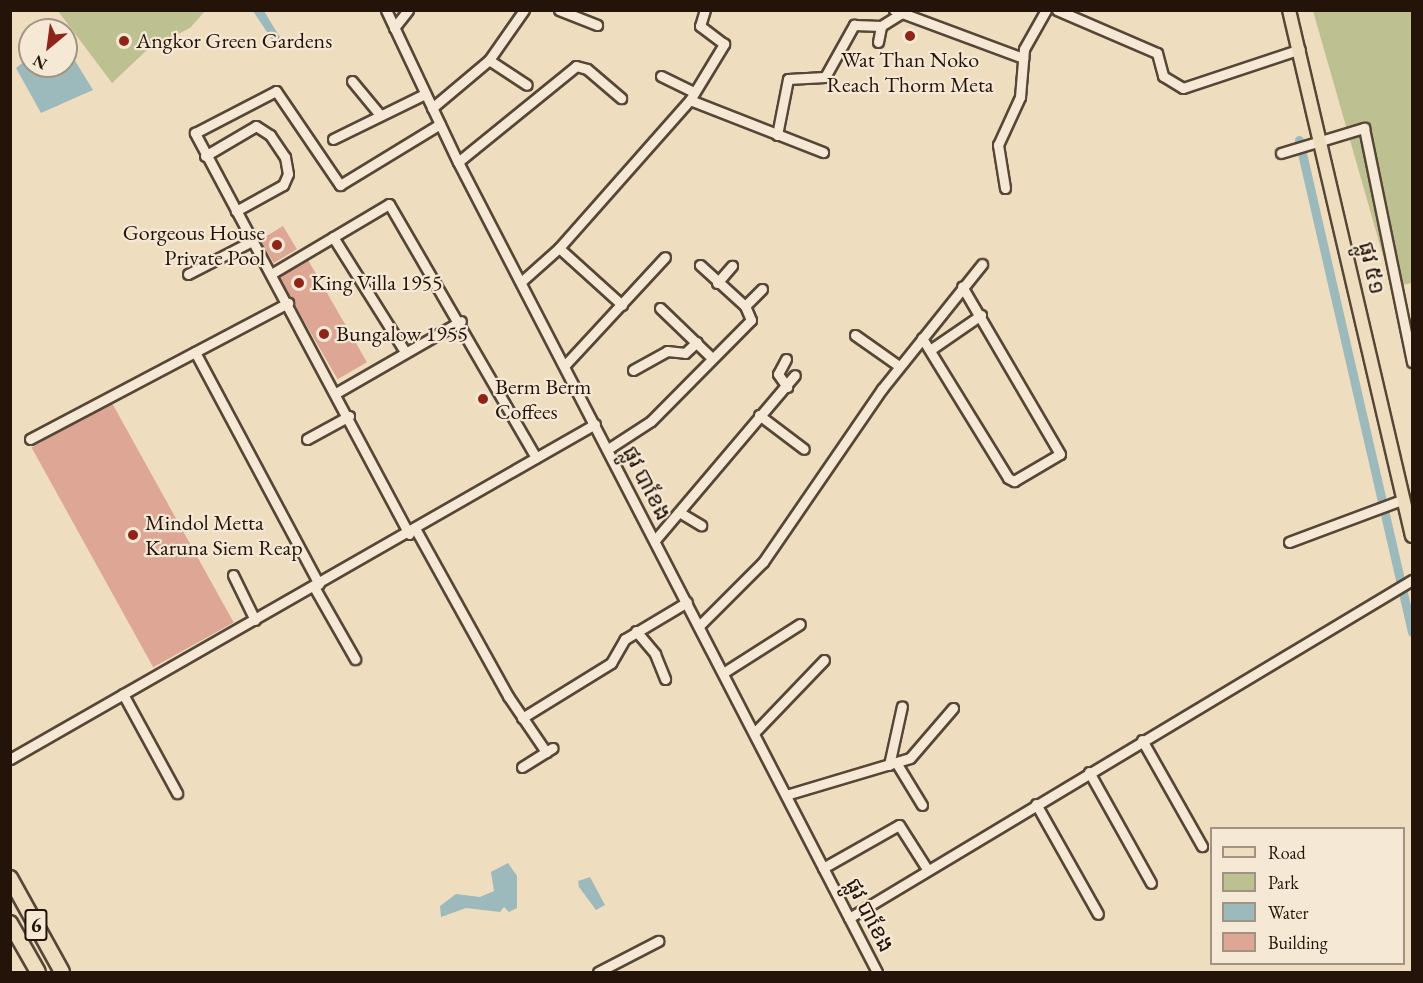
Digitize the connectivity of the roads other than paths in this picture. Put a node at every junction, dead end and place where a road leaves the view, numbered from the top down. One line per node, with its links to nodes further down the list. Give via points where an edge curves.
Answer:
1 (386, 10): 12 (street, ផ្លូវ បាខែង)
2 (408, 10): 12 (street)
3 (524, 10): 16 (street)
4 (559, 10): 10 (street)
5 (705, 10): 21 (street, via 701,28 724,44)
6 (1046, 10): 15 (street)
7 (1056, 10): 14 (street, via 1157,53 1163,76 1183,88)
8 (1289, 10): 14 (main road, ផ្លូវ ៥១)
9 (898, 12): 11 (street); 15 (street)
10 (597, 25)
11 (881, 26): 13 (street); 26 (street, via 854,25 825,77 788,79)
12 (394, 28): 20 (street, ផ្លូវ បាខែង)
13 (878, 42)
14 (1300, 49): 28 (main road, ផ្លូវ ៥១)
15 (1023, 58): 33 (street, via 1020,97 998,145)
16 (489, 60): 19 (street); 23 (street)
17 (661, 76): 21 (street)
18 (352, 81): 24 (street)
19 (527, 85)
20 (425, 94): 23 (street, ផ្លូវ បាខែង); 24 (street)
21 (692, 96): 26 (street); 37 (street)
22 (621, 98): 32 (street, via 587,69 576,66)
23 (432, 108): 25 (street, ផ្លូវ បាខែង)
24 (380, 115): 27 (street)
25 (440, 124): 31 (street, via 339,185 276,91 197,132); 32 (street, ផ្លូវ បាខែង)
26 (777, 135): 29 (street)
27 (333, 139)
28 (1324, 143): 30 (street); 62 (street, via 1364,128); 77 (main road, ផ្លូវ ៥១)
29 (823, 152)
30 (1281, 153)
31 (205, 156): 34 (street); 34 (street, via 256,126 270,135 285,157 288,174 283,185)
32 (458, 162): 44 (street, ផ្លូវ បាខែង)
33 (1005, 188)
34 (236, 211): 36 (street)
35 (333, 237): 43 (street); 53 (street, via 389,204); 59 (street)
36 (252, 241): 42 (street); 43 (street)
37 (559, 248): 44 (street); 49 (street)
38 (665, 257): 49 (street)
39 (982, 264): 46 (street)
40 (700, 265): 45 (street)
41 (732, 266): 45 (street)
42 (188, 274)
43 (271, 274): 48 (street)
44 (522, 281): 63 (street, ផ្លូវ បាខែង)
45 (717, 283): 50 (street)
46 (962, 286): 52 (street); 55 (street)
47 (762, 289): 50 (street)
48 (288, 303): 58 (street); 68 (street)
49 (622, 305): 63 (street)
50 (745, 306): 60 (street, via 751,320)
51 (660, 308): 56 (street)
52 (981, 315): 57 (street); 57 (street, via 1060,454 1014,481 1008,478)
53 (461, 321): 59 (street); 76 (street)
54 (855, 335): 64 (street)
55 (922, 338): 57 (street); 64 (street)
56 (698, 342): 60 (street); 65 (street, via 685,353 667,351)
57 (930, 350)
58 (195, 352): 72 (street); 86 (street)
59 (405, 352): 68 (street)
60 (712, 358): 74 (street, via 643,427)
61 (786, 359): 67 (street, via 778,374)
62 (1413, 362)
63 (565, 365): 71 (street, ផ្លូវ បាខែង)
64 (899, 366): 90 (street, via 763,562)
65 (633, 370)
66 (795, 375): 67 (street)
67 (787, 387): 69 (street)
68 (336, 393): 70 (street)
69 (759, 415): 75 (street); 78 (street)
70 (349, 416): 73 (street); 80 (street)
71 (595, 424): 74 (street, ផ្លូវ បាខែង); 76 (street)
72 (30, 439)
73 (307, 439)
74 (608, 449): 82 (street, ផ្លូវ បាខែង)
75 (804, 449)
76 (536, 458): 80 (street)
77 (1394, 501): 81 (main road, ផ្លូវ ៥១); 83 (street)
78 (679, 512): 79 (street); 82 (street)
79 (701, 525)
80 (412, 532): 86 (street); 99 (street)
81 (1413, 536)
82 (655, 540): 87 (street, ផ្លូវ បាខែង)
83 (1289, 542)
84 (233, 575): 88 (street)
85 (1413, 580): 101 (street, via 1398,585)
86 (317, 586): 88 (street); 92 (street)
87 (687, 602): 90 (street, ផ្លូវ បាខែង); 91 (street)
88 (255, 620): 96 (street)
89 (800, 624): 94 (street)
90 (699, 626): 94 (street, ផ្លូវ បាខែង)
91 (636, 631): 95 (street, via 655,654); 99 (street, via 611,663)
92 (355, 659)
93 (824, 660): 100 (street)
94 (723, 673): 100 (street, ផ្លូវ បាខែង)
95 (665, 679)
96 (123, 694): 102 (street); 106 (street)
97 (902, 706): 103 (street)
98 (953, 708): 103 (street, via 915,755)
99 (522, 718): 104 (street, via 550,750)
100 (754, 733): 107 (street, ផ្លូវ បាខែង)
101 (1143, 740): 105 (street); 110 (street)
102 (10, 759)
103 (893, 764): 107 (street); 109 (street)
104 (522, 767)
105 (1089, 772): 108 (street); 114 (street)
106 (177, 793)
107 (786, 795): 111 (street, ផ្លូវ បាខែង)
108 (1036, 804): 112 (street); 115 (street)
109 (922, 805)
110 (1202, 846)
111 (823, 868): 112 (street, via 898,825); 116 (street, ផ្លូវ បាខែង)
112 (927, 869): 116 (street)
113 (10, 878): 120 (highway, 6)
114 (1151, 882)
115 (1098, 914)
116 (849, 918): 122 (street, ផ្លូវ បាខែង)
117 (10, 923): 119 (highway, 6)
118 (658, 941): 121 (street)
119 (38, 972)
120 (62, 972)
121 (598, 972)
122 (877, 972)

